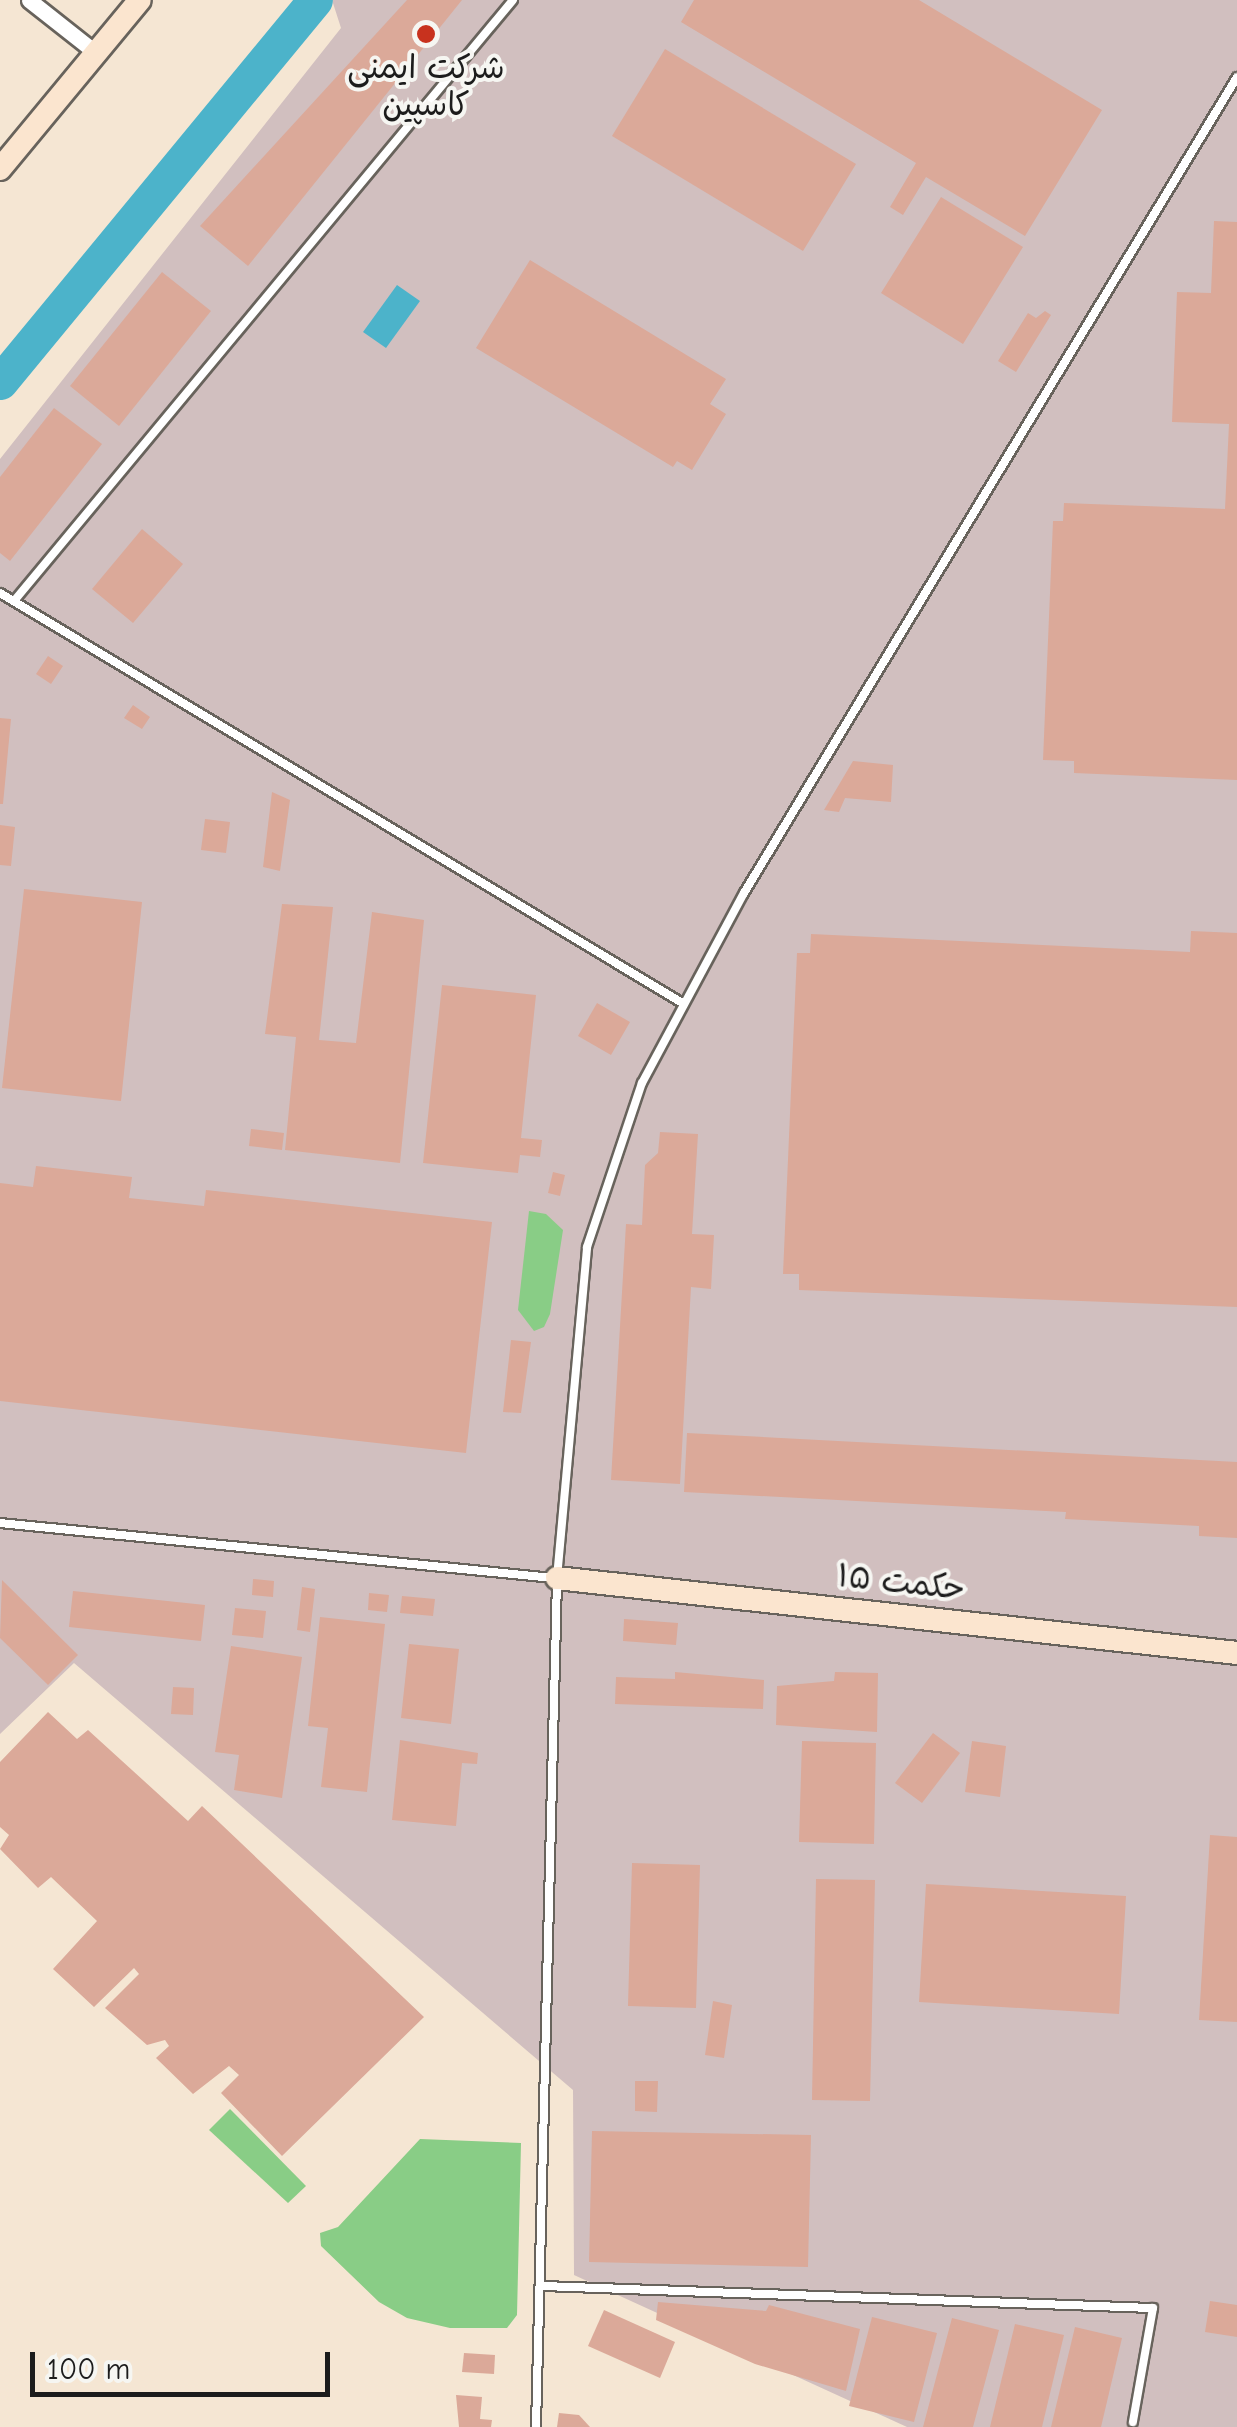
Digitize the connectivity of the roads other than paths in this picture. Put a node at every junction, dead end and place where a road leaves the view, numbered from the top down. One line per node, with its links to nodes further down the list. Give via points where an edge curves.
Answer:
1 (28, 0): 4 (street)
2 (140, 0): 4 (street)
3 (514, 0): 8 (lane)
4 (96, 54): 6 (street)
5 (1237, 77): 9 (lane, via 744,893)
6 (0, 169)
7 (0, 593): 8 (lane)
8 (14, 601): 9 (lane)
9 (684, 1004): 11 (lane, via 642,1083 586,1247)
10 (0, 1522): 11 (lane)
11 (557, 1578): 12 (street, حکمت ۱۵); 13 (lane)
12 (1237, 1653)
13 (543, 2286): 14 (lane, via 1153,2308); 15 (lane)
14 (1133, 2422)
15 (536, 2427)

